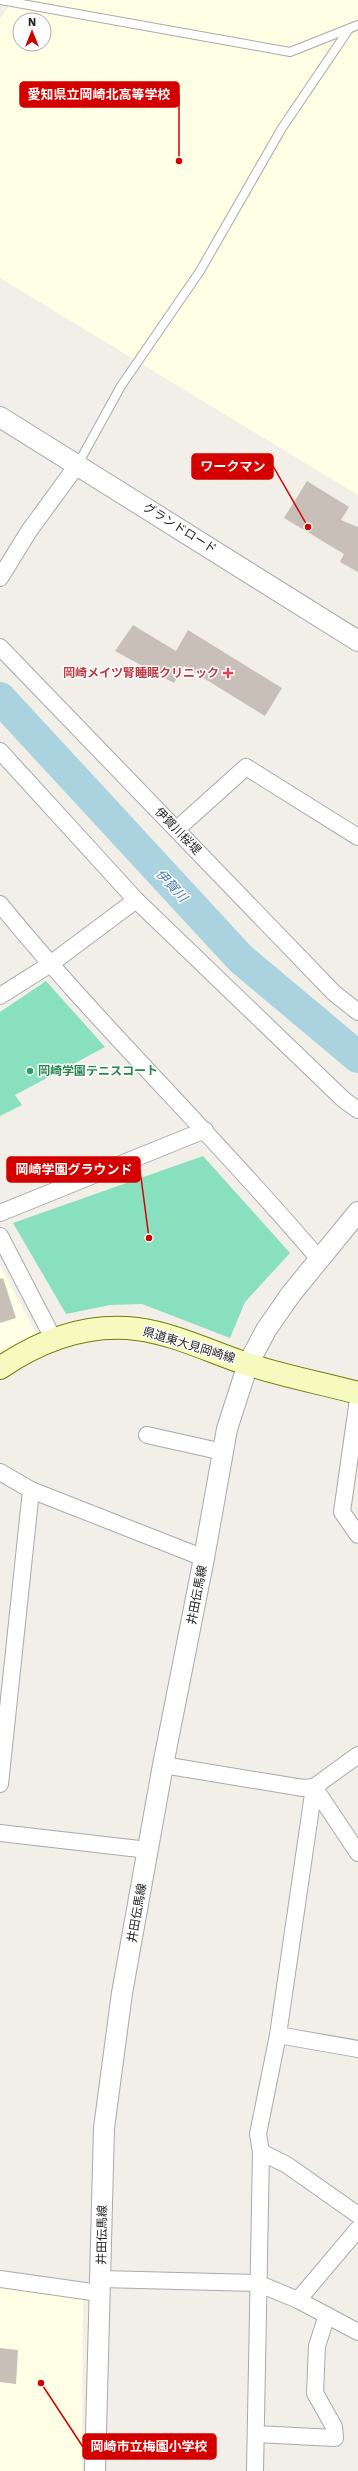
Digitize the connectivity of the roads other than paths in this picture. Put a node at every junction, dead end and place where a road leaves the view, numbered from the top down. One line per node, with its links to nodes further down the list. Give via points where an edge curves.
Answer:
1 (0, 0): 3 (lane, via 290,52)
2 (358, 25): 3 (lane)
3 (349, 29): 5 (lane, via 282,128 200,271 121,386)
4 (0, 418): 5 (street, グランドロード)
5 (78, 464): 6 (street, via 29,531); 7 (street, グランドロード)
6 (0, 578)
7 (358, 640)
8 (0, 647): 10 (street, 伊賀川桜堤)
9 (0, 751): 12 (street)
10 (177, 829): 11 (street, via 246,767); 16 (street, 伊賀川桜堤, via 334,993)
11 (358, 837)
12 (136, 900): 14 (street); 17 (street, via 344,1100)
13 (0, 904): 14 (street)
14 (49, 965): 15 (street); 18 (street)
15 (0, 996)
16 (358, 1012)
17 (358, 1110)
18 (205, 1130): 20 (street); 22 (street)
19 (358, 1212): 22 (street, 井田伝馬線)
20 (0, 1213)
21 (0, 1236): 23 (street)
22 (319, 1259): 24 (street, 井田伝馬線, via 266,1330)
23 (53, 1338): 24 (main road, 県道東大見岡崎線, via 82,1331 137,1329 171,1337); 25 (main road, 県道東大見岡崎線)
24 (248, 1364): 26 (main road, 県道東大見岡崎線); 29 (street, 井田伝馬線, via 234,1405)
25 (0, 1368)
26 (358, 1393)
27 (358, 1399): 32 (street, via 342,1512)
28 (147, 1435): 29 (street)
29 (223, 1452): 33 (street, 井田伝馬線)
30 (0, 1472): 31 (street)
31 (31, 1490): 33 (street); 34 (street, via 16,1642)
32 (358, 1535)
33 (204, 1558): 36 (street, 井田伝馬線)
34 (3, 1723): 37 (street)
35 (358, 1755): 38 (street)
36 (163, 1765): 38 (street, via 303,1788); 40 (street, 井田伝馬線)
37 (0, 1784)
38 (314, 1787): 41 (street); 42 (street)
39 (0, 1833): 40 (street)
40 (148, 1850): 49 (street, 井田伝馬線, via 122,1993 104,2128)
41 (358, 1853)
42 (278, 2035): 43 (street); 44 (street, via 258,2134)
43 (358, 2049)
44 (261, 2152): 45 (street, via 287,2165); 48 (street)
45 (358, 2215)
46 (358, 2229): 50 (street)
47 (0, 2279): 49 (street)
48 (257, 2283): 49 (street); 50 (street); 53 (street)
49 (100, 2286): 54 (street, 井田伝馬線)
50 (298, 2300): 51 (street)
51 (327, 2315): 52 (street); 53 (street, via 317,2346 315,2393 334,2427 335,2438)
52 (358, 2332)
53 (256, 2434): 55 (street)
54 (95, 2471)
55 (255, 2471)

